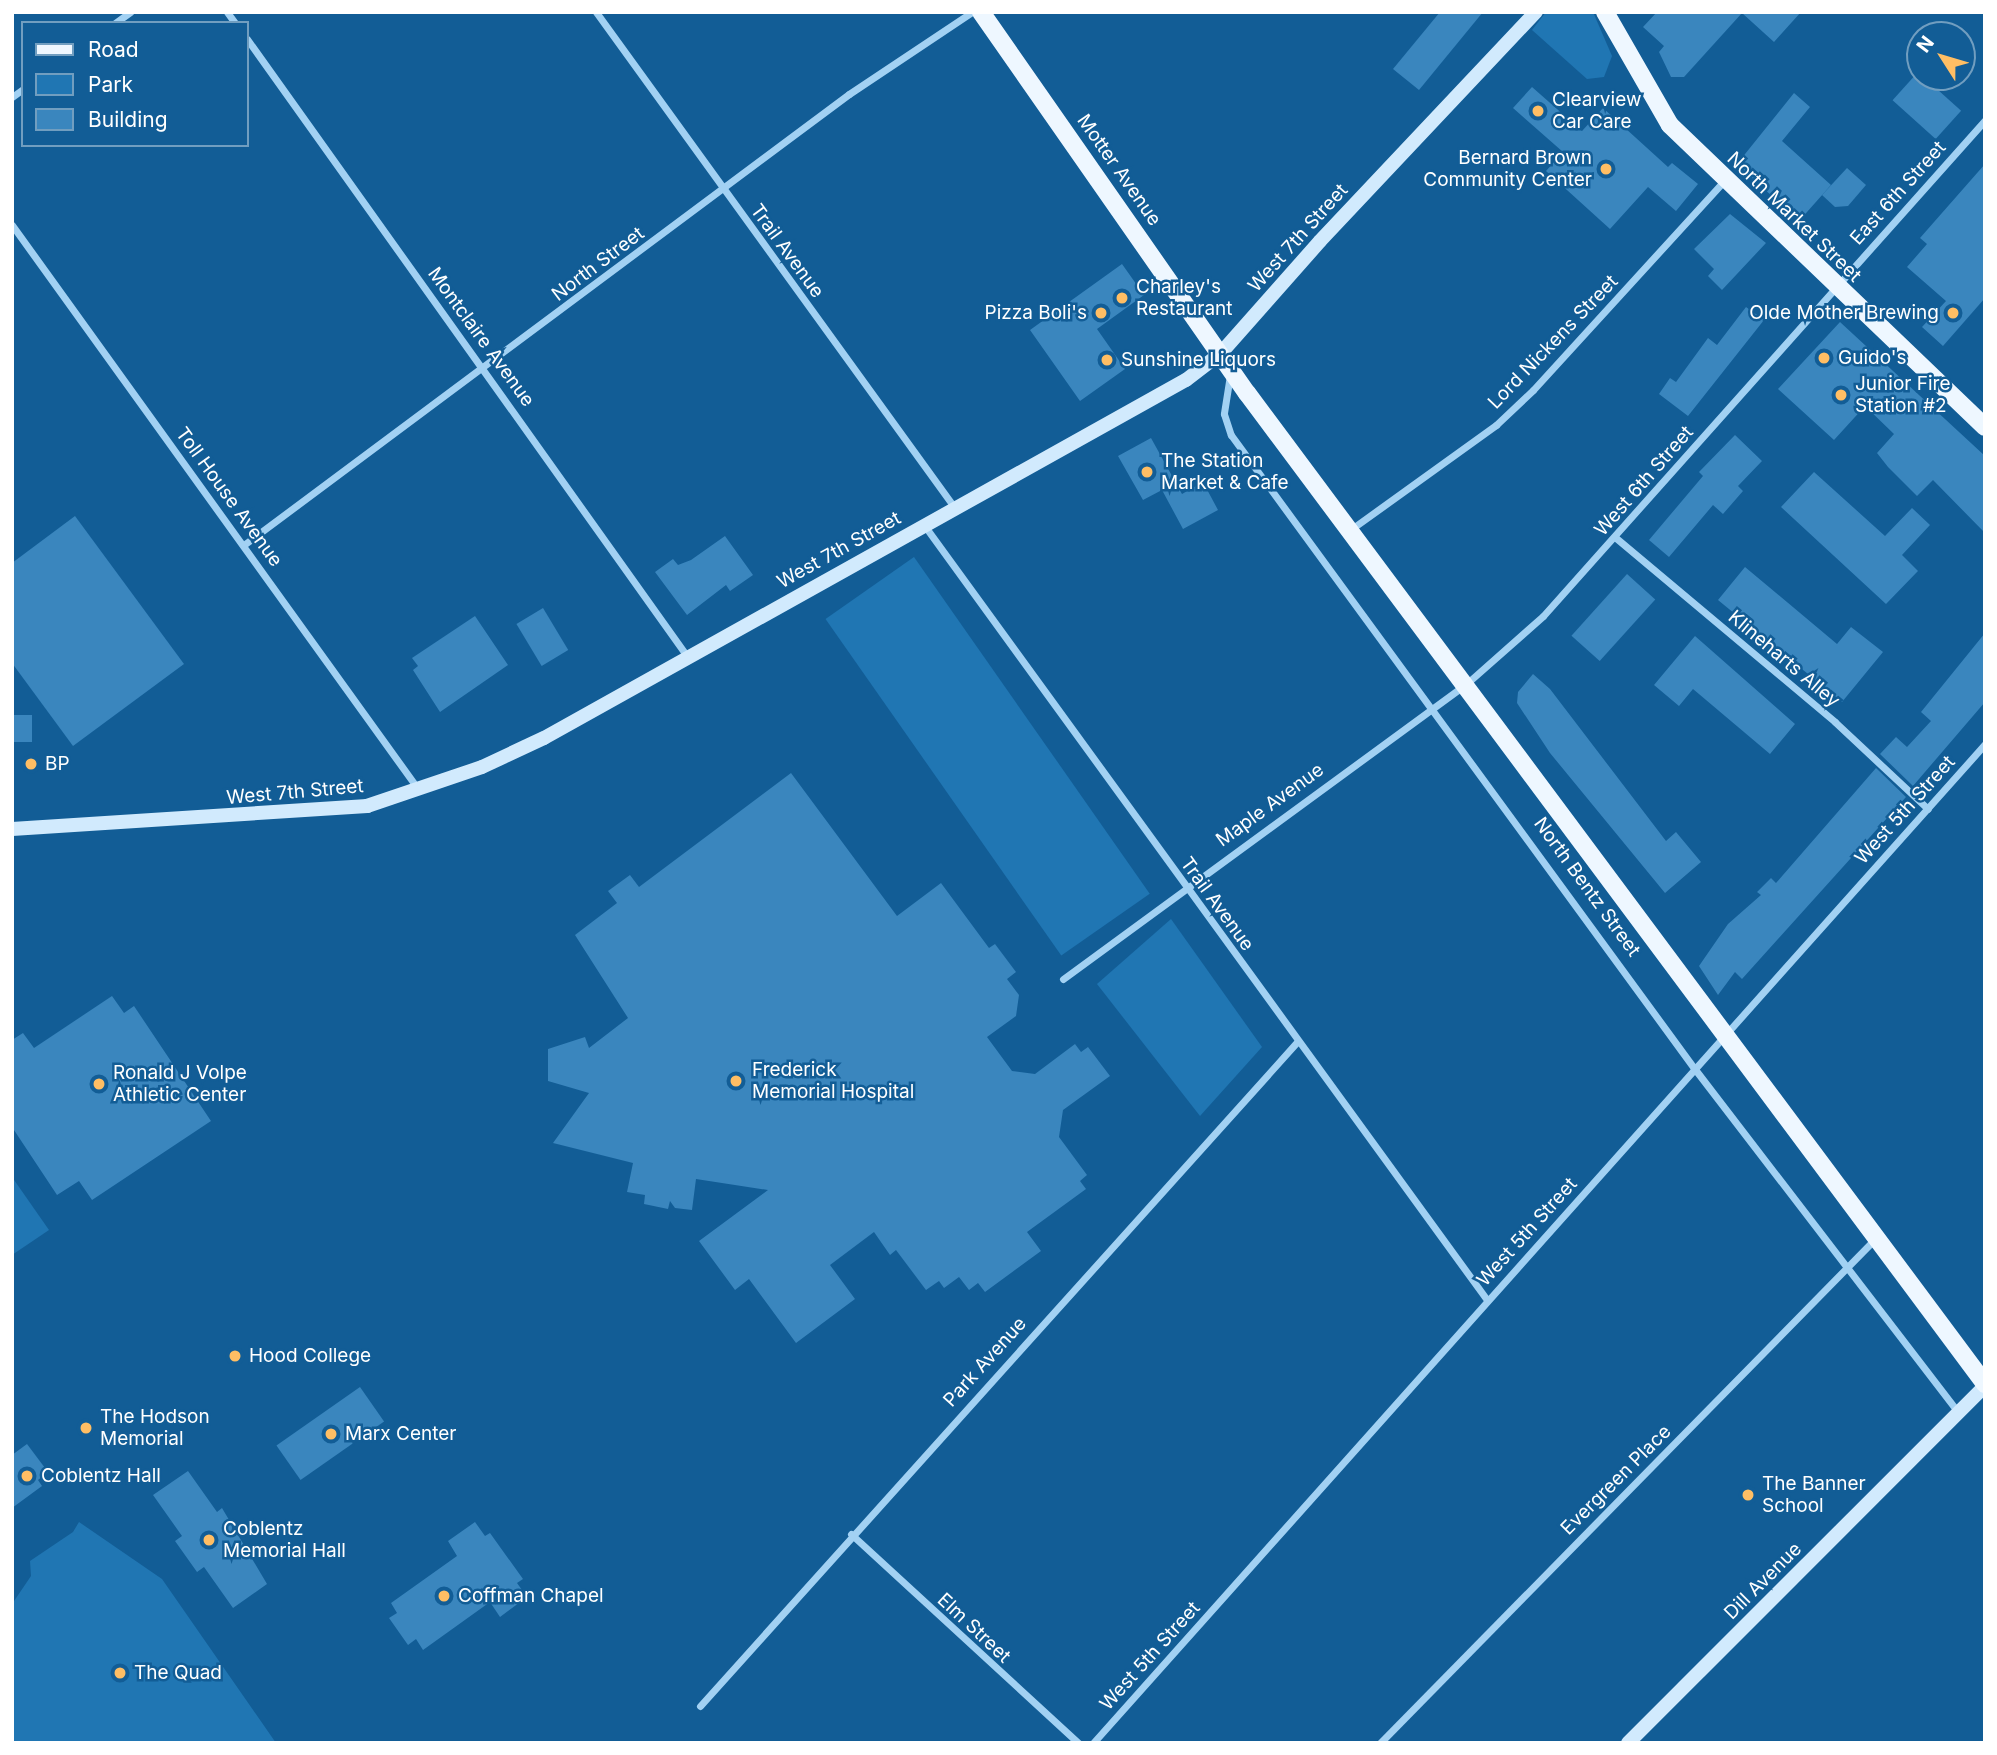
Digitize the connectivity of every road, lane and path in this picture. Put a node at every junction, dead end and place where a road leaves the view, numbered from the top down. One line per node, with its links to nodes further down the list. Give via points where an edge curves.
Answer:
1 (596, 12): 9 (street, Trail Avenue)
2 (972, 12): 9 (street, North Street, via 849,94)
3 (981, 12): 12 (main road, Motter Avenue)
4 (1536, 12): 12 (main road, West 7th Street, via 1320,241)
5 (1605, 12): 8 (main road, North Market Street, via 1670,125)
6 (248, 40): 13 (street, Montclaire Avenue)
7 (1985, 120): 11 (street, East 6th Street)
8 (1725, 179): 11 (main road, North Market Street); 17 (street, Lord Nickens Street, via 1524,399)
9 (724, 190): 13 (street, North Street); 15 (street, Trail Avenue)
10 (12, 225): 19 (street, Toll House Avenue)
11 (1836, 287): 14 (main road, North Market Street); 18 (street, West 6th Street)
12 (1226, 360): 15 (main road, West 7th Street); 17 (main road, North Bentz Street); 22 (street, North Bentz Street, via 1225,426)
13 (485, 369): 19 (street, North Street); 20 (street, Montclaire Avenue)
14 (1985, 427)
15 (954, 507): 16 (main road, West 7th Street)
16 (924, 525): 20 (main road, West 7th Street); 27 (street, Trail Avenue)
17 (1350, 530): 21 (main road, North Bentz Street)
18 (1616, 538): 21 (street, West 6th Street, via 1543,616); 25 (street, Klineharts Alley, via 1835,722)
19 (245, 544): 24 (street, Toll House Avenue)
20 (687, 656): 24 (main road, West 7th Street, via 544,738)
21 (1465, 685): 22 (street, Maple Avenue); 29 (main road, North Bentz Street)
22 (1431, 709): 27 (street, Maple Avenue); 31 (street, North Bentz Street)
23 (1985, 744): 25 (street, West 5th Street)
24 (419, 789): 26 (main road, West 7th Street, via 334,811)
25 (1928, 809): 29 (street, West 5th Street)
26 (12, 829)
27 (1185, 887): 28 (street, Maple Avenue); 30 (street, Trail Avenue)
28 (1063, 979)
29 (1723, 1036): 31 (street, West 5th Street); 32 (main road, North Bentz Street)
30 (1297, 1042): 34 (street, Trail Avenue); 37 (street, Park Avenue)
31 (1694, 1068): 33 (street, North Bentz Street); 34 (street, West 5th Street)
32 (1875, 1239): 33 (street, Evergreen Place); 35 (main road, North Bentz Street)
33 (1850, 1265): 36 (street, North Bentz Street); 41 (street, Evergreen Place)
34 (1488, 1300): 40 (street, West 5th Street)
35 (1985, 1385): 36 (main road, Dill Avenue)
36 (1959, 1413): 42 (main road, Dill Avenue)
37 (850, 1534): 38 (street, Park Avenue); 39 (street, Elm Street)
38 (700, 1706)
39 (1078, 1743)
40 (1094, 1743)
41 (1380, 1743)
42 (1628, 1743)

